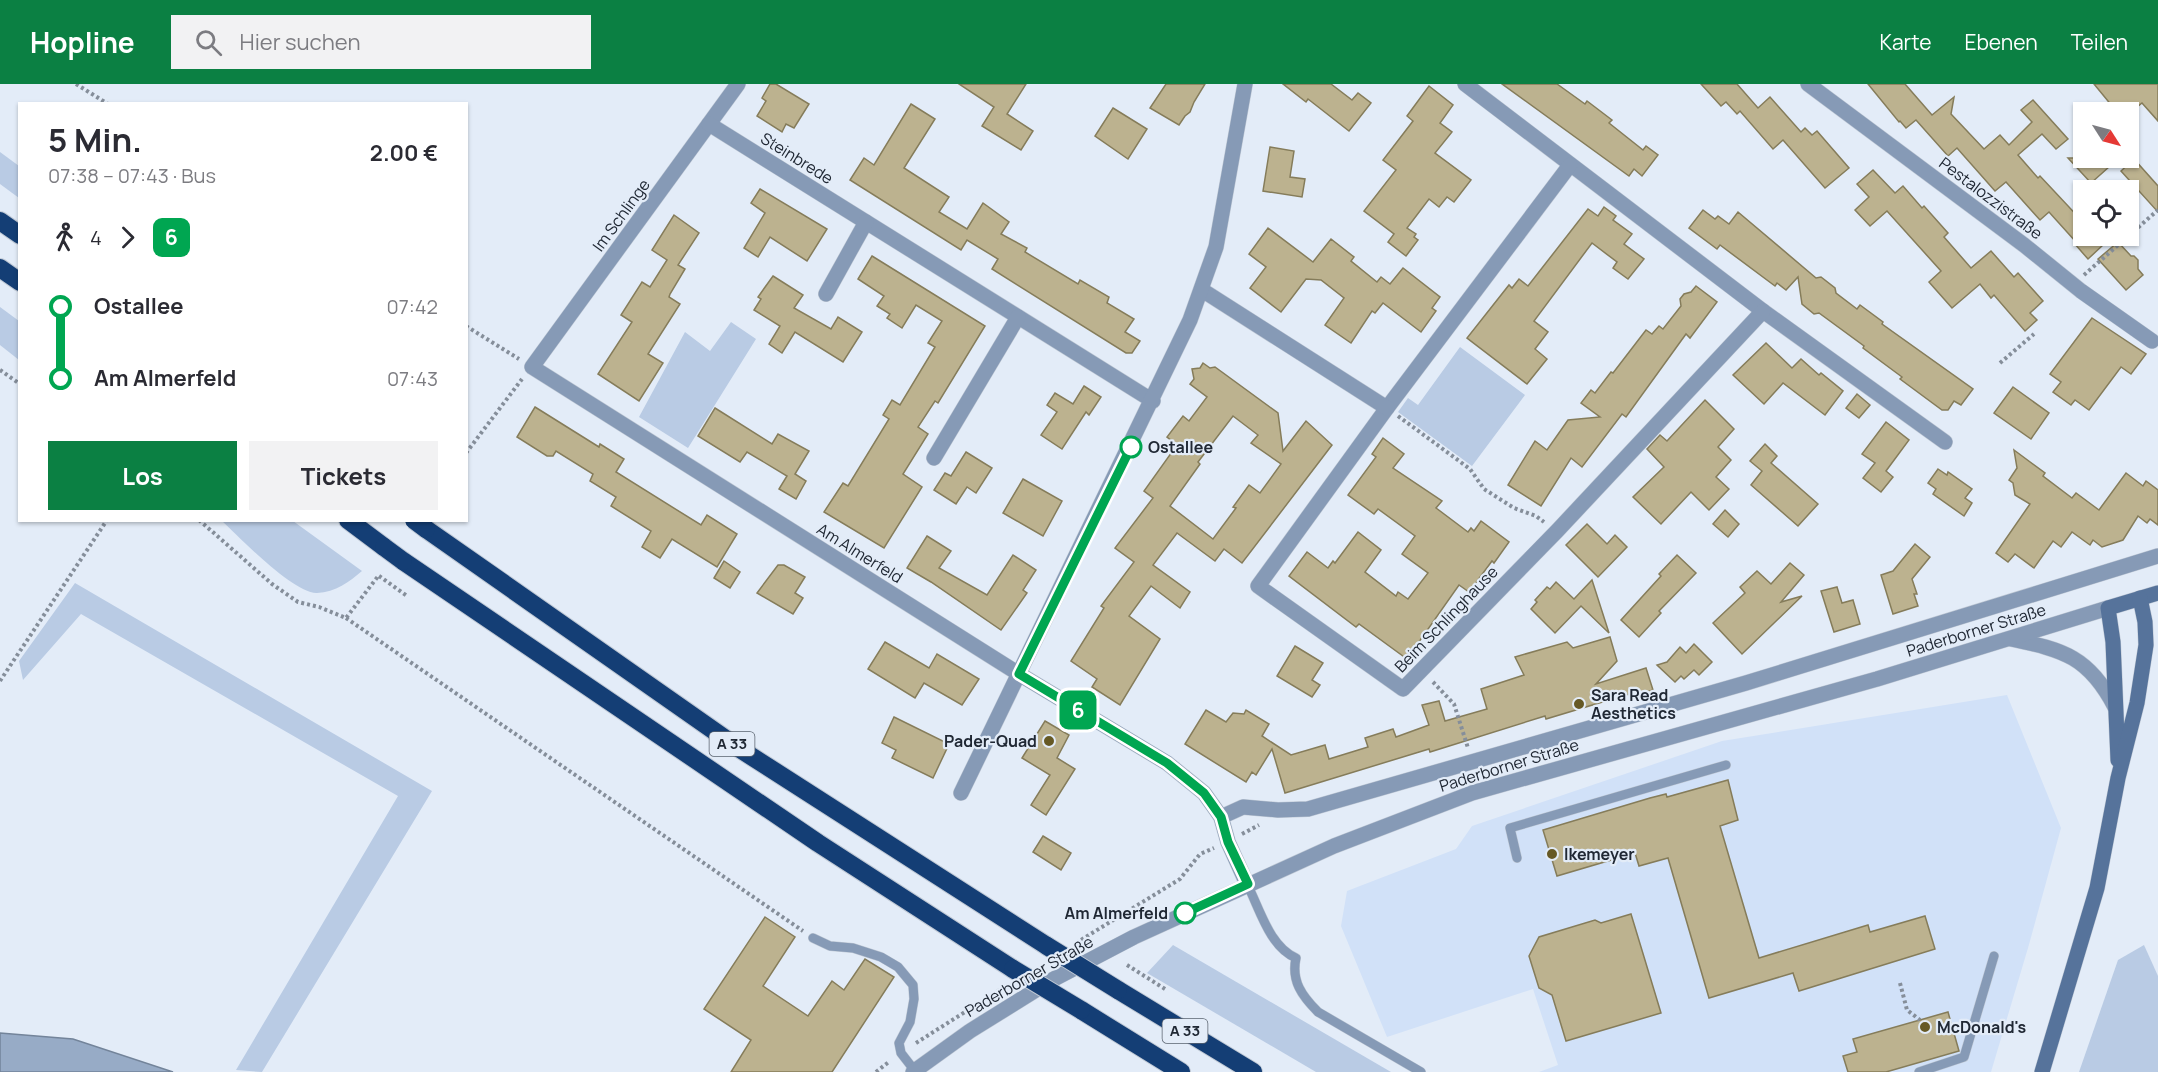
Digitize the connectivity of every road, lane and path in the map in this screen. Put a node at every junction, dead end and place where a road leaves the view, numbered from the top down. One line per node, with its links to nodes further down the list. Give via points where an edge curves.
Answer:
1 (76, 84): 6 (path)
2 (738, 84): 7 (street, Im Schlinge)
3 (1245, 84): 16 (street, via 1216,247)
4 (1465, 84): 8 (street)
5 (1808, 84): 15 (street, Pestalozzistraße)
6 (105, 102)
7 (709, 124): 11 (street, Steinbrede); 24 (street, Im Schlinge)
8 (1570, 165): 18 (street); 28 (street, Beim Schlinghause)
9 (2158, 210): 15 (path)
10 (0, 221): 12 (highway)
11 (866, 222): 17 (street); 19 (street, Steinbrede)
12 (18, 234)
13 (0, 268): 14 (highway)
14 (18, 281)
15 (2073, 285): 22 (street, Pestalozzistraße)
16 (1202, 290): 27 (street); 28 (street)
17 (826, 294)
18 (1763, 311): 29 (street); 36 (street, Beim Schlinghause)
19 (1018, 317): 27 (street, Steinbrede); 31 (street)
20 (468, 327): 24 (path)
21 (2034, 334): 23 (path)
22 (2152, 341)
23 (2000, 363)
24 (532, 367): 30 (path); 45 (street, Am Almerfeld)
25 (0, 370): 26 (path)
26 (18, 383)
27 (1153, 401): 45 (street)
28 (1388, 408): 36 (path, via 1470,470 1484,489); 44 (street, Beim Schlinghause, via 1258,586 1403,689)
29 (1945, 442)
30 (468, 450)
31 (934, 458)
32 (106, 522): 46 (path)
33 (201, 522): 42 (path, via 298,602)
34 (351, 522): 63 (highway, A 33, bridge, via 818,843)
35 (420, 525): 67 (highway, A 33, bridge, via 740,749 1047,946)
36 (1557, 531): 44 (street, Beim Schlinghause)
37 (2158, 556): 48 (street, Paderborner Straße, via 1746,683)
38 (2158, 593): 40 (main road, Paderborner Straße)
39 (407, 596): 42 (path, via 379,576)
40 (2140, 598): 41 (main road, Paderborner Straße); 50 (main road, via 2146,645 2142,678)
41 (2108, 608): 43 (street, Paderborner Straße); 47 (main road)
42 (346, 618): 57 (path)
43 (2008, 639): 47 (street, via 2043,645 2081,662 2104,685); 55 (street, Paderborner Straße, via 1472,793)
44 (1422, 671): 48 (path, via 1454,704)
45 (1019, 674): 51 (street); 52 (street, Am Almerfeld, via 1167,763 1204,793)
46 (0, 681)
47 (2115, 707): 50 (main road)
48 (1472, 762): 52 (street, Paderborner Straße, via 1308,809 1243,807)
49 (1726, 765): 54 (lane, via 1510,828)
50 (2118, 778): 70 (main road, via 2097,888)
51 (961, 793)
52 (1221, 817): 53 (street, Am Almerfeld)
53 (1228, 842): 55 (street, Am Almerfeld); 56 (path, Paderborner Straße, via 1200,854 1180,879)
54 (1517, 858)
55 (1248, 884): 64 (street, Paderborner Straße, via 1052,980 970,1031); 68 (lane, via 1274,940 1296,958 1293,971 1308,1002 1318,1012)
56 (1101, 928)
57 (813, 938): 64 (lane, via 830,946 881,957 898,967 913,985 910,1023 899,1043)
58 (1994, 956): 69 (lane, via 1964,1057)
59 (1127, 965): 61 (path)
60 (1900, 984): 62 (path, via 1907,1010)
61 (1165, 989)
62 (1920, 1020)
63 (1144, 1049): 65 (highway); 66 (highway, A 33)
64 (914, 1072)
65 (1169, 1072)
66 (1181, 1072)
67 (1253, 1072)
68 (1421, 1072)
69 (1919, 1072)
70 (2042, 1072)

